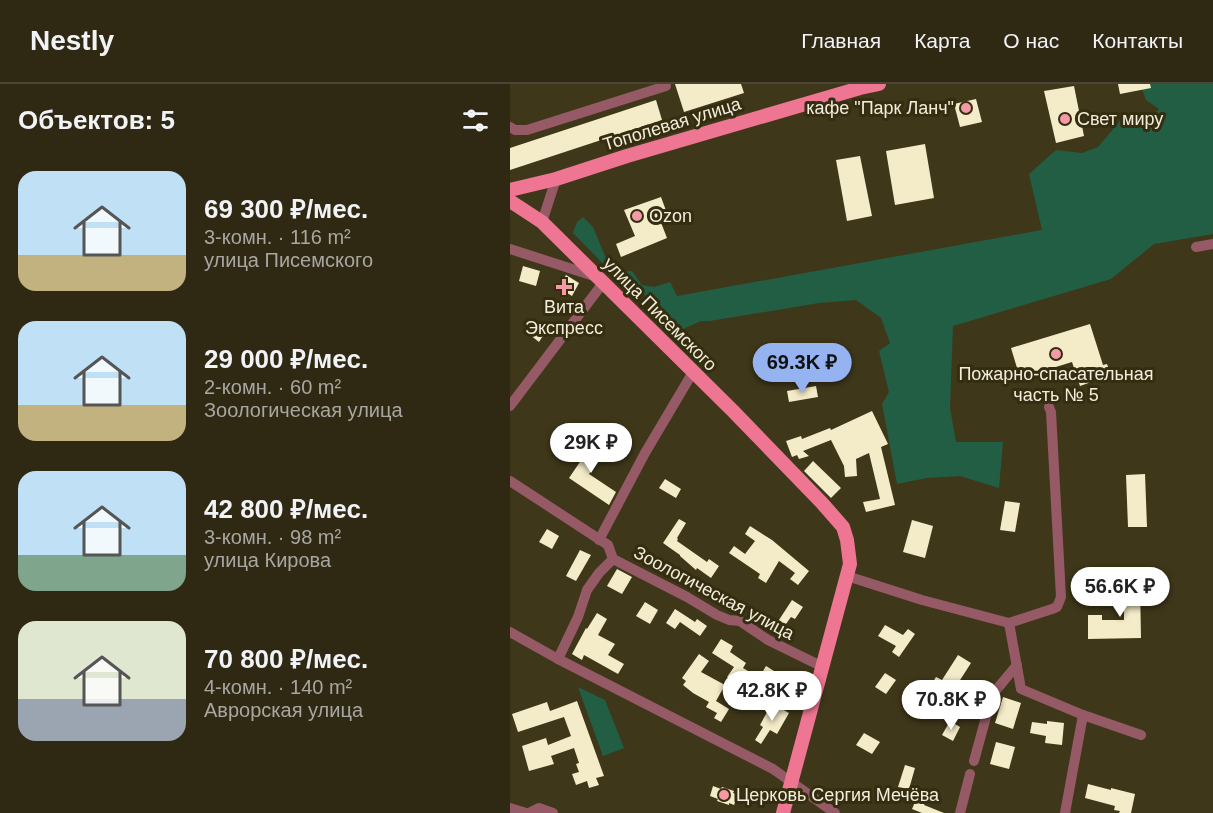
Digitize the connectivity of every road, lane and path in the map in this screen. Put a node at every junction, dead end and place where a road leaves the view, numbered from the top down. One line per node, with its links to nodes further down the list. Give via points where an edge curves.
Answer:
1 (879, 84): 3 (main road, Тополевая улица)
2 (666, 86): 4 (street, via 527,130)
3 (859, 86): 5 (main road, Тополевая улица)
4 (510, 127)
5 (556, 179): 6 (main road, Тополевая улица); 8 (street)
6 (510, 190)
7 (510, 201): 8 (main road, улица Писемского)
8 (542, 222): 12 (main road, улица Писемского)
9 (1213, 244): 10 (street)
10 (1196, 248)
11 (510, 249): 12 (street)
12 (600, 280): 13 (main road, улица Писемского); 14 (street)
13 (693, 372): 17 (street); 19 (main road, улица Писемского, via 843,527 850,564)
14 (510, 406)
15 (1049, 407): 20 (street, via 1061,597 1057,607)
16 (510, 481): 17 (street, Зоологическая улица)
17 (599, 540): 18 (street, Зоологическая улица, via 608,545)
18 (613, 559): 22 (street, via 587,590); 24 (street, Зоологическая улица)
19 (847, 576): 20 (street); 24 (main road, улица Писемского)
20 (1009, 623): 23 (street)
21 (510, 632): 22 (street)
22 (558, 658): 29 (street)
23 (1017, 665): 25 (street, via 1021,689); 27 (street, via 992,695)
24 (823, 667): 29 (main road, улица Писемского)
25 (1083, 715): 26 (street); 36 (street)
26 (1142, 735)
27 (974, 761)
28 (970, 774): 35 (street)
29 (792, 781): 33 (main road, улица Писемского); 34 (street)
30 (510, 808): 31 (street)
31 (527, 813): 32 (street, via 539,808)
32 (553, 813)
33 (783, 813)
34 (835, 813)
35 (960, 813)
36 (1065, 813)

